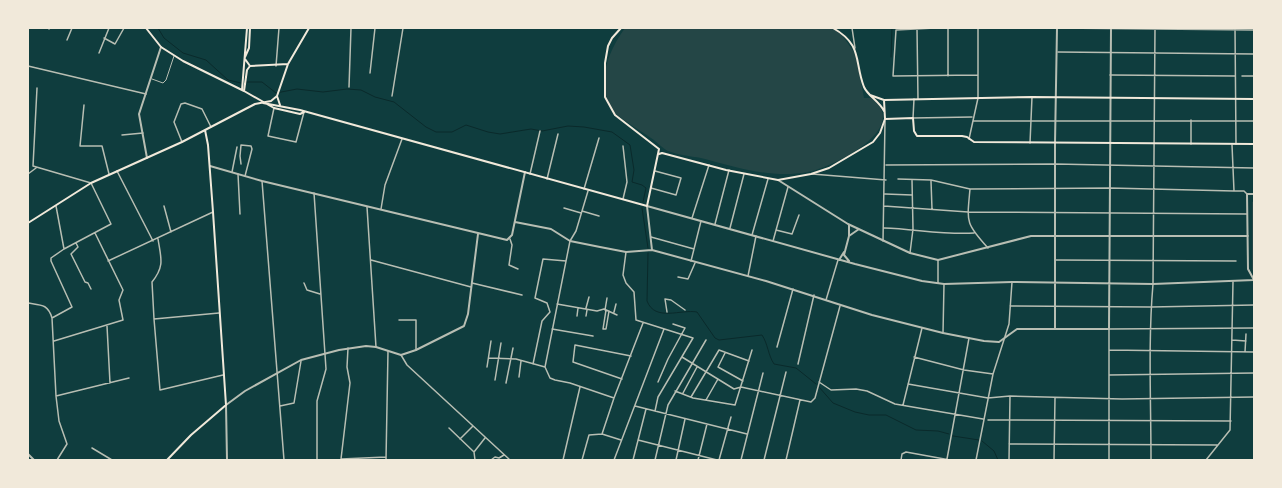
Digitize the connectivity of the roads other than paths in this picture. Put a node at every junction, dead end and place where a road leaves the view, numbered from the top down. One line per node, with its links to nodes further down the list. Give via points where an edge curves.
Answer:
1 (72, 28): 25 (street)
2 (109, 28): 24 (street)
3 (124, 28): 24 (street, via 115,44)
4 (146, 28): 27 (main road)
5 (248, 28): 36 (main road)
6 (279, 28): 40 (street)
7 (310, 28): 37 (main road)
8 (351, 28): 52 (street)
9 (376, 28): 41 (street)
10 (403, 28): 57 (street)
11 (621, 28): 105 (main road, via 608,46 605,97 614,115 659,149)
12 (835, 28): 26 (main road)
13 (852, 28): 23 (street)
14 (935, 28): 19 (street)
15 (948, 28): 46 (street)
16 (978, 28): 42 (street)
17 (1057, 28): 18 (street); 29 (street)
18 (1111, 28): 20 (street); 30 (street)
19 (917, 29): 45 (street); 45 (street, via 896,30 893,75)
20 (1155, 29): 21 (street); 31 (street)
21 (1235, 29): 22 (street); 33 (street)
22 (1254, 30)
23 (853, 37): 26 (street); 28 (street)
24 (104, 38): 32 (street)
25 (67, 40)
26 (849, 40): 28 (main road)
27 (161, 47): 35 (main road); 50 (street)
28 (855, 49): 58 (main road, via 865,88)
29 (1058, 52): 30 (street); 61 (street)
30 (1111, 53): 31 (street); 43 (street)
31 (1154, 53): 33 (street); 44 (street)
32 (99, 54)
33 (1235, 54): 34 (street); 47 (street)
34 (1254, 54)
35 (175, 56): 50 (lane, via 166,80 163,82); 54 (main road)
36 (244, 58): 39 (main road); 51 (main road)
37 (288, 64): 40 (main road); 56 (main road)
38 (28, 66): 55 (street)
39 (250, 66): 40 (main road); 51 (main road, via 246,70)
40 (276, 66)
41 (370, 73)
42 (978, 75): 46 (street); 60 (street)
43 (1110, 75): 44 (street); 62 (street)
44 (1154, 75): 47 (street); 63 (street)
45 (918, 76): 46 (street); 66 (street)
46 (948, 76)
47 (1235, 76): 64 (street)
48 (1242, 76): 49 (street)
49 (1254, 76)
50 (151, 79): 55 (street)
51 (244, 83): 54 (main road)
52 (349, 87)
53 (36, 88): 114 (street, via 32,166)
54 (243, 90): 69 (main road)
55 (146, 94): 89 (street, via 139,114)
56 (278, 94): 69 (main road); 71 (main road)
57 (392, 96)
58 (871, 96): 68 (main road); 74 (main road)
59 (1032, 97): 60 (main road); 61 (main road); 78 (street)
60 (978, 98): 66 (main road); 75 (street)
61 (1057, 98): 62 (main road); 79 (street)
62 (1110, 98): 63 (main road); 80 (street)
63 (1154, 98): 64 (main road); 81 (street)
64 (1236, 98): 67 (main road); 83 (street)
65 (914, 99): 66 (main road); 68 (main road); 76 (street)
66 (918, 99)
67 (1254, 99)
68 (884, 100): 74 (main road)
69 (263, 103): 71 (main road); 72 (main road); 86 (main road)
70 (84, 104): 123 (street, via 80,146 102,146)
71 (281, 105): 73 (main road)
72 (274, 108): 73 (main road, via 300,114); 73 (street, via 268,136 296,142)
73 (304, 112): 94 (main road)
74 (885, 113): 77 (main road)
75 (973, 117): 76 (street); 84 (street)
76 (913, 118): 77 (main road); 93 (main road, via 916,136)
77 (885, 119): 110 (street); 127 (main road, via 880,133 873,142 829,168)
78 (1030, 120): 79 (street); 84 (street); 96 (street)
79 (1055, 120): 80 (street); 97 (street)
80 (1110, 120): 81 (street); 98 (street)
81 (1155, 120): 82 (street); 99 (street)
82 (1191, 120): 83 (street); 100 (street)
83 (1236, 120): 85 (street); 101 (street)
84 (973, 121): 93 (street)
85 (1254, 121)
86 (211, 127): 87 (main road); 95 (street, via 202,109 181,104 174,122)
87 (205, 130): 95 (main road); 111 (main road)
88 (540, 131): 125 (street)
89 (142, 133): 91 (street); 106 (street)
90 (558, 134): 130 (street)
91 (122, 135)
92 (599, 138): 143 (street)
93 (969, 138): 96 (main road, via 974,142)
94 (402, 139): 121 (main road); 160 (street, via 385,185)
95 (182, 142): 106 (main road)
96 (1030, 143): 97 (main road)
97 (1055, 143): 98 (main road); 108 (street)
98 (1110, 143): 99 (main road); 112 (street)
99 (1154, 144): 100 (main road); 113 (street)
100 (1191, 144): 101 (main road)
101 (1234, 144): 102 (main road); 115 (street)
102 (1254, 144)
103 (623, 146): 152 (street, via 627,182)
104 (236, 147): 120 (street)
105 (659, 154): 109 (main road); 119 (main road)
106 (147, 158): 118 (main road)
107 (241, 164): 128 (street, via 242,145 251,146)
108 (1056, 164): 110 (street); 112 (street); 142 (street)
109 (708, 165): 117 (main road); 172 (street)
110 (886, 165): 134 (street)
111 (210, 166): 120 (street); 162 (main road)
112 (1110, 166): 113 (street); 140 (street)
113 (1153, 167): 115 (street); 145 (street)
114 (37, 168): 122 (street); 137 (street)
115 (1234, 168): 116 (street); 146 (street)
116 (1254, 168)
117 (729, 170): 126 (main road); 176 (street)
118 (117, 171): 123 (main road); 197 (street)
119 (655, 171): 139 (main road); 139 (street, via 681,178 676,195)
120 (232, 172): 124 (street)
121 (525, 172): 125 (main road); 174 (street)
122 (28, 174)
123 (109, 174): 137 (main road)
124 (238, 174): 128 (street); 167 (street)
125 (530, 174): 130 (main road)
126 (744, 174): 129 (main road); 178 (street)
127 (811, 174): 133 (main road); 134 (street)
128 (245, 176): 132 (street)
129 (768, 178): 133 (main road); 187 (street)
130 (548, 179): 143 (main road)
131 (898, 179): 135 (street)
132 (262, 180): 147 (street); 326 (street, via 272,326)
133 (778, 180): 138 (street)
134 (886, 180): 148 (street)
135 (912, 180): 136 (street); 151 (street)
136 (931, 180): 141 (street); 161 (street)
137 (91, 183): 153 (main road); 184 (street, via 111,224)
138 (788, 186): 177 (street); 182 (street)
139 (651, 188): 156 (main road)
140 (1110, 188): 142 (street); 145 (street); 166 (street)
141 (970, 189): 142 (street); 164 (street)
142 (1056, 189): 165 (street)
143 (584, 190): 144 (main road)
144 (588, 190): 152 (main road); 163 (street)
145 (1153, 190): 146 (street); 168 (street)
146 (1234, 191): 149 (street)
147 (314, 193): 155 (street); 237 (street)
148 (885, 194): 151 (street); 157 (street)
149 (1247, 194): 150 (street); 169 (street)
150 (1254, 194)
151 (912, 195): 159 (street)
152 (623, 200): 156 (main road)
153 (55, 205): 175 (main road); 203 (street)
154 (164, 206): 183 (street)
155 (367, 206): 160 (street); 210 (street)
156 (647, 206): 172 (street); 194 (street)
157 (884, 206): 159 (street); 179 (street)
158 (564, 208): 163 (street)
159 (913, 208): 161 (street); 181 (street)
160 (381, 209): 186 (street)
161 (932, 209): 164 (street)
162 (213, 212): 183 (street); 261 (main road)
163 (582, 212): 171 (street); 198 (street, via 576,232)
164 (968, 212): 165 (street); 185 (street, via 968,221)
165 (1055, 212): 166 (street); 190 (street)
166 (1110, 213): 168 (street); 191 (street)
167 (240, 214)
168 (1154, 214): 169 (street); 192 (street)
169 (1248, 214): 193 (street)
170 (799, 215): 182 (street, via 792,234)
171 (599, 216)
172 (692, 218): 173 (street)
173 (701, 221): 176 (street); 204 (street)
174 (515, 222): 196 (street); 198 (street, via 551,230)
175 (28, 223)
176 (715, 224): 178 (street)
177 (848, 224): 180 (street); 189 (street)
178 (730, 228): 187 (street)
179 (884, 228): 181 (street); 200 (street)
180 (859, 229): 189 (street); 200 (street)
181 (913, 229): 185 (street, via 940,234); 208 (street)
182 (776, 230): 199 (street)
183 (171, 232): 195 (street)
184 (95, 233): 201 (street); 215 (street)
185 (974, 233): 202 (street)
186 (478, 234): 196 (street, via 501,240); 228 (street)
187 (752, 235): 188 (street)
188 (756, 236): 199 (street); 222 (street)
189 (849, 236): 206 (street)
190 (1056, 236): 191 (street); 202 (street, via 1031,236); 213 (street)
191 (1110, 236): 192 (street); 209 (street)
192 (1154, 236): 193 (street); 214 (street)
193 (1248, 236): 224 (street, via 1248,269)
194 (651, 237): 204 (street); 205 (street)
195 (158, 238): 197 (street); 267 (street, via 162,263 160,272 152,282)
196 (510, 239): 221 (street, via 512,244 509,266)
197 (153, 241): 215 (street)
198 (570, 241): 207 (street); 216 (street)
199 (773, 241): 211 (street)
200 (883, 241): 208 (street)
201 (76, 243): 203 (street); 235 (street, via 78,247 71,254)
202 (988, 248): 212 (street)
203 (64, 249): 266 (street, via 51,258 51,261 72,307)
204 (694, 249): 218 (street)
205 (652, 250): 207 (street); 218 (street)
206 (844, 251): 211 (street); 220 (street, via 846,260)
207 (626, 252): 271 (street, via 624,275 626,283 634,292 635,319)
208 (910, 253): 212 (street)
209 (1110, 259): 213 (street); 214 (street); 231 (street)
210 (370, 260): 234 (street); 294 (street)
211 (838, 260): 220 (street); 242 (street)
212 (938, 260): 229 (street)
213 (1056, 260): 230 (street)
214 (1153, 260): 217 (street); 233 (street)
215 (108, 261): 273 (street, via 123,290 119,300 123,320)
216 (566, 261): 244 (street); 258 (street, via 543,259 535,298 547,303)
217 (1236, 261)
218 (691, 262): 219 (street)
219 (695, 263): 222 (street); 223 (street, via 688,279)
220 (855, 264): 229 (street)
221 (518, 269)
222 (748, 276): 236 (street)
223 (678, 277)
224 (1254, 280): 226 (street)
225 (1012, 282): 230 (street); 232 (street); 248 (street)
226 (1233, 282): 233 (street); 251 (street)
227 (304, 283): 237 (street, via 307,290)
228 (472, 283): 234 (street); 238 (street)
229 (938, 283): 232 (street)
230 (1056, 283): 231 (street); 249 (street)
231 (1110, 283): 233 (street); 250 (street)
232 (944, 284): 283 (street)
233 (1153, 284): 252 (street)
234 (471, 287): 298 (street, via 464,326)
235 (91, 289)
236 (793, 289): 239 (street); 295 (street)
237 (320, 294): 307 (street)
238 (522, 295)
239 (814, 295): 242 (street); 319 (street)
240 (589, 297): 254 (street)
241 (607, 298): 255 (street)
242 (826, 300): 247 (street)
243 (28, 303): 266 (street, via 45,305)
244 (557, 304): 253 (street); 259 (street)
245 (616, 304): 262 (street)
246 (1254, 305): 251 (street)
247 (840, 306): 274 (street); 342 (street)
248 (1010, 306): 249 (street); 286 (street, via 1009,324)
249 (1056, 306): 250 (street); 275 (street)
250 (1109, 306): 252 (street); 280 (street)
251 (1233, 306): 252 (street); 281 (street)
252 (1151, 307): 276 (street)
253 (578, 308): 254 (street); 264 (street)
254 (587, 309): 255 (street); 265 (street)
255 (605, 310): 257 (street); 269 (street)
256 (685, 310): 260 (street, via 665,299)
257 (609, 311): 262 (street); 270 (street)
258 (550, 312): 259 (street); 320 (street, via 542,321)
259 (555, 312): 278 (street)
260 (667, 312)
261 (219, 313): 267 (street); 333 (main road)
262 (614, 313): 263 (street)
263 (617, 314)
264 (577, 316)
265 (586, 316)
266 (52, 318): 290 (street)
267 (154, 319): 333 (street, via 160,390)
268 (399, 320): 298 (street, via 416,320)
269 (603, 322): 270 (street); 270 (street, via 604,330)
270 (607, 323)
271 (643, 323): 279 (street); 309 (street)
272 (673, 324): 282 (street, via 685,327)
273 (107, 326): 290 (street); 343 (street)
274 (922, 328): 283 (street); 311 (street)
275 (1055, 328): 280 (street); 286 (street, via 1024,328 1013,330)
276 (1151, 328): 280 (street); 281 (street); 301 (street)
277 (1254, 328): 281 (street)
278 (552, 329): 285 (street); 322 (street)
279 (664, 329): 282 (street); 368 (street)
280 (1109, 329): 300 (street)
281 (1233, 329): 289 (street)
282 (683, 334): 310 (street, via 692,338); 341 (street)
283 (943, 334): 287 (street)
284 (1246, 334): 292 (street)
285 (592, 336)
286 (1004, 337): 287 (street, via 994,343); 331 (street)
287 (969, 338): 324 (street)
288 (706, 340): 318 (street)
289 (1232, 340): 292 (street); 304 (street)
290 (54, 341): 352 (street)
291 (491, 341): 312 (street)
292 (1246, 341): 305 (street)
293 (501, 343): 313 (street)
294 (376, 347): 296 (street); 302 (street)
295 (777, 347)
296 (348, 348): 307 (street); 404 (street, via 347,367 350,383 341,458)
297 (512, 348): 314 (street)
298 (416, 350): 308 (street)
299 (752, 350): 317 (street)
300 (1108, 350): 301 (street); 334 (street)
301 (1151, 350): 304 (street); 332 (street)
302 (388, 351): 308 (street); 404 (street)
303 (726, 352): 317 (street); 325 (street, via 717,350); 340 (street, via 718,367)
304 (1232, 352): 305 (street); 329 (street)
305 (1245, 352): 306 (street)
306 (1254, 352)
307 (324, 354): 315 (street); 412 (street, via 326,369 317,401)
308 (401, 355): 383 (street, via 407,365)
309 (631, 356): 337 (street); 337 (street, via 576,344 572,361)
310 (682, 357): 318 (street); 370 (street, via 658,397)
311 (914, 357): 324 (street); 345 (street)
312 (489, 358): 313 (street); 321 (street)
313 (499, 358): 314 (street); 339 (street)
314 (511, 359): 316 (street); 344 (street)
315 (301, 360): 326 (street); 367 (street, via 294,403)
316 (521, 361): 320 (street); 335 (street)
317 (749, 362): 340 (street)
318 (691, 364): 323 (street); 348 (street)
319 (798, 364)
320 (533, 365): 322 (street)
321 (487, 367)
322 (545, 367): 346 (street, via 550,378)
323 (698, 367): 325 (street); 350 (street)
324 (964, 370): 331 (street); 351 (street)
325 (705, 371): 338 (street); 355 (street)
326 (278, 372): 365 (street); 367 (street)
327 (786, 372): 353 (street)
328 (763, 373): 349 (street)
329 (1231, 373): 330 (street); 332 (street); 356 (street)
330 (1254, 373)
331 (993, 374): 359 (street)
332 (1152, 374): 334 (street); 361 (street)
333 (223, 375): 365 (main road)
334 (1108, 375): 362 (street)
335 (519, 377)
336 (129, 378): 343 (street)
337 (622, 379): 358 (street)
338 (718, 379): 347 (street, via 734,389); 363 (street)
339 (495, 380)
340 (743, 381): 347 (street)
341 (658, 382)
342 (819, 382): 364 (street, via 813,400); 366 (street, via 828,389 860,389)
343 (110, 383): 352 (street)
344 (506, 383)
345 (908, 384): 351 (street); 366 (street)
346 (580, 387): 358 (street); 417 (street)
347 (741, 387): 349 (street); 363 (street, via 734,406)
348 (675, 391): 350 (street); 371 (street)
349 (759, 391): 353 (street); 387 (street)
350 (682, 394): 355 (street)
351 (959, 394): 359 (street); 372 (street)
352 (56, 396): 407 (street, via 59,421 68,444)
353 (779, 396): 364 (street); 426 (street)
354 (1010, 396): 359 (street); 360 (street); 381 (street)
355 (691, 397): 363 (street)
356 (1232, 397): 357 (street); 361 (street); 380 (street)
357 (1254, 397)
358 (614, 398): 386 (street)
359 (988, 398): 375 (street)
360 (1054, 398): 362 (street); 378 (street)
361 (1151, 398): 362 (street); 379 (street)
362 (1109, 399): 377 (street)
363 (706, 400)
364 (800, 400): 427 (street)
365 (226, 404): 409 (main road, via 191,434); 410 (street)
366 (903, 405): 372 (street)
367 (280, 406): 411 (street)
368 (634, 406): 369 (street); 390 (street)
369 (646, 409): 370 (street); 391 (street)
370 (655, 411): 371 (street)
371 (666, 414): 374 (street); 397 (street)
372 (955, 415): 375 (street); 405 (street)
373 (730, 417): 385 (street)
374 (686, 418): 382 (street); 399 (street)
375 (983, 419): 430 (street)
376 (988, 420): 381 (street)
377 (1108, 420): 378 (street); 379 (street); 395 (street)
378 (1054, 421): 381 (street); 393 (street)
379 (1150, 421): 380 (street); 394 (street)
380 (1231, 421): 396 (street, via 1230,430)
381 (1009, 422): 392 (street)
382 (707, 424): 385 (street); 403 (street)
383 (473, 426): 388 (street); 389 (street)
384 (449, 428): 389 (street)
385 (727, 429): 387 (street); 424 (street)
386 (602, 434): 390 (street); 418 (street, via 589,435)
387 (747, 434): 425 (street)
388 (486, 438): 400 (street); 402 (street)
389 (460, 439): 400 (street)
390 (622, 440): 419 (street)
391 (638, 440): 397 (street); 420 (street)
392 (1009, 444): 393 (street); 431 (street)
393 (1054, 444): 395 (street); 432 (street)
394 (1151, 444): 395 (street); 396 (street); 434 (street)
395 (1108, 445): 433 (street)
396 (1218, 445): 435 (street)
397 (659, 446): 399 (street); 421 (street)
398 (92, 448): 408 (street)
399 (678, 451): 403 (street); 422 (street)
400 (474, 452): 414 (street)
401 (28, 454): 406 (street)
402 (504, 455): 415 (street, via 501,458 495,456); 416 (street)
403 (699, 456): 423 (street); 424 (street)
404 (386, 457): 413 (street)
405 (947, 459): 428 (street, via 906,452 902,454); 429 (street)
406 (34, 460)
407 (57, 460)
408 (112, 460)
409 (167, 460)
410 (227, 460)
411 (284, 460)
412 (317, 460)
413 (386, 460)
414 (475, 460)
415 (491, 460)
416 (510, 460)
417 (563, 460)
418 (582, 460)
419 (614, 460)
420 (633, 460)
421 (655, 460)
422 (676, 460)
423 (698, 460)
424 (718, 460)
425 (741, 460)
426 (764, 460)
427 (786, 460)
428 (901, 460)
429 (950, 460)
430 (976, 460)
431 (1009, 460)
432 (1054, 460)
433 (1109, 460)
434 (1152, 460)
435 (1206, 460)

